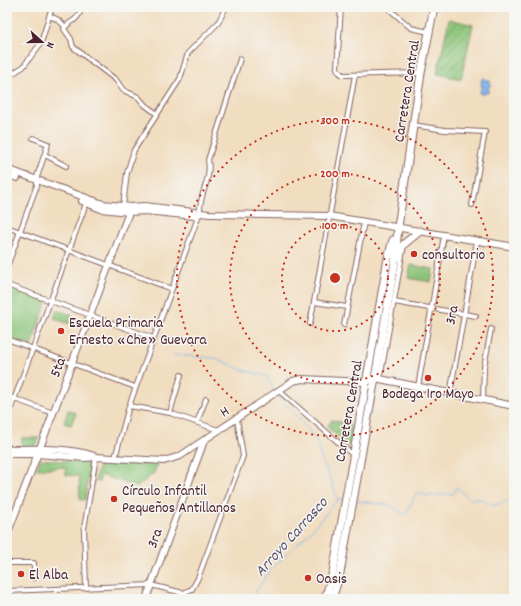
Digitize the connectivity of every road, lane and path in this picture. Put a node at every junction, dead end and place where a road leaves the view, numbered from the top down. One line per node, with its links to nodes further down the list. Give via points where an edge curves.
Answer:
1 (52, 7): 7 (street)
2 (82, 7): 8 (street, via 75,20)
3 (226, 7): 14 (street, via 218,23 188,53 180,79)
4 (342, 7): 12 (street, via 337,68 343,75)
5 (387, 7): 9 (street, via 411,28)
6 (434, 7): 9 (main road, Carretera Central)
7 (49, 16): 8 (street, via 62,22); 13 (street, via 40,43 31,58 23,67)
8 (65, 27): 14 (street, via 73,47 116,80 123,90 138,97)
9 (429, 32): 11 (main road, Carretera Central)
10 (240, 59): 26 (street, via 208,160 210,169)
11 (422, 74): 12 (street); 15 (main road, Carretera Central)
12 (355, 75): 27 (street)
13 (7, 77)
14 (157, 114): 24 (street, via 134,150 126,173)
15 (413, 125): 23 (street, via 486,132); 30 (main road, Carretera Central)
16 (33, 138): 17 (street, via 48,144)
17 (45, 155): 18 (street); 21 (street)
18 (66, 166)
19 (7, 169): 21 (street)
20 (7, 174): 21 (street)
21 (37, 182): 22 (street); 32 (street)
22 (87, 200): 24 (street); 25 (street, via 101,208); 37 (street)
23 (472, 205)
24 (123, 206): 25 (street)
25 (130, 209): 26 (street, via 145,206); 39 (street, 5ta)
26 (199, 214): 27 (street); 42 (street)
27 (329, 216): 28 (street); 44 (street)
28 (364, 222): 30 (street); 46 (street)
29 (7, 227): 32 (street)
30 (398, 227): 31 (street); 38 (main road, Carretera Central); 60 (main road, Carretera Central, via 388,258)
31 (420, 231): 33 (street); 35 (main road)
32 (20, 232): 37 (street); 40 (street)
33 (444, 235): 34 (street); 47 (street)
34 (477, 241): 36 (street); 48 (street, 3ra)
35 (404, 244): 38 (main road); 45 (street)
36 (512, 247)
37 (68, 251): 39 (street); 43 (street)
38 (394, 262): 59 (main road, Carretera Central)
39 (109, 266): 42 (street); 49 (street, 5ta)
40 (7, 267)
41 (7, 285): 43 (street)
42 (172, 289): 54 (street)
43 (50, 300): 49 (street); 56 (street)
44 (314, 302): 46 (street); 51 (street)
45 (394, 302): 47 (street); 59 (street)
46 (347, 307): 52 (street)
47 (431, 309): 48 (street); 62 (street)
48 (464, 314): 50 (street); 64 (street, 3ra)
49 (90, 315): 54 (street); 57 (street, 5ta)
50 (476, 316)
51 (310, 324)
52 (344, 325)
53 (491, 329): 68 (street, via 484,367)
54 (153, 338): 61 (street)
55 (7, 340): 56 (street)
56 (33, 349): 57 (street); 66 (street)
57 (72, 363): 61 (street); 71 (street, 5ta)
58 (181, 375): 72 (street)
59 (378, 379): 60 (street); 62 (street); 84 (main road, Carretera Central)
60 (366, 382): 63 (street, H, via 302,379 292,381); 81 (main road, Carretera Central)
61 (136, 387): 69 (street)
62 (418, 387): 64 (street)
63 (275, 392): 73 (street, H); 81 (street)
64 (450, 394): 68 (street)
65 (7, 396): 66 (street)
66 (14, 398): 71 (street); 74 (street)
67 (206, 399): 75 (street)
68 (482, 400): 70 (street)
69 (128, 406): 72 (street); 83 (street)
70 (514, 406)
71 (53, 413): 79 (street, 5ta)
72 (170, 413): 75 (street)
73 (237, 418): 76 (street, H); 89 (street, via 243,456 198,578 192,589 183,593)
74 (7, 419)
75 (197, 422): 76 (street)
76 (218, 430): 77 (street, H)
77 (204, 441): 83 (street, H, via 180,456 164,461); 89 (street, 3ra)
78 (7, 449): 79 (street, H)
79 (39, 451): 80 (street, H); 82 (street, H, via 85,458); 86 (street, 5ta)
80 (7, 454)
81 (353, 456): 84 (main road, Carretera Central)
82 (96, 457): 83 (street, H); 90 (street, via 84,529)
83 (115, 458)
84 (350, 495): 85 (main road, Carretera Central)
85 (348, 504): 93 (main road, Carretera Central); 94 (main road, Carretera Central, via 340,573)
86 (7, 535)
87 (7, 563): 88 (street, via 34,563)
88 (34, 578)
89 (151, 585): 90 (street); 92 (street, 3ra)
90 (86, 588): 91 (street)
91 (7, 591)
92 (146, 599)
93 (325, 599)
94 (332, 599)

